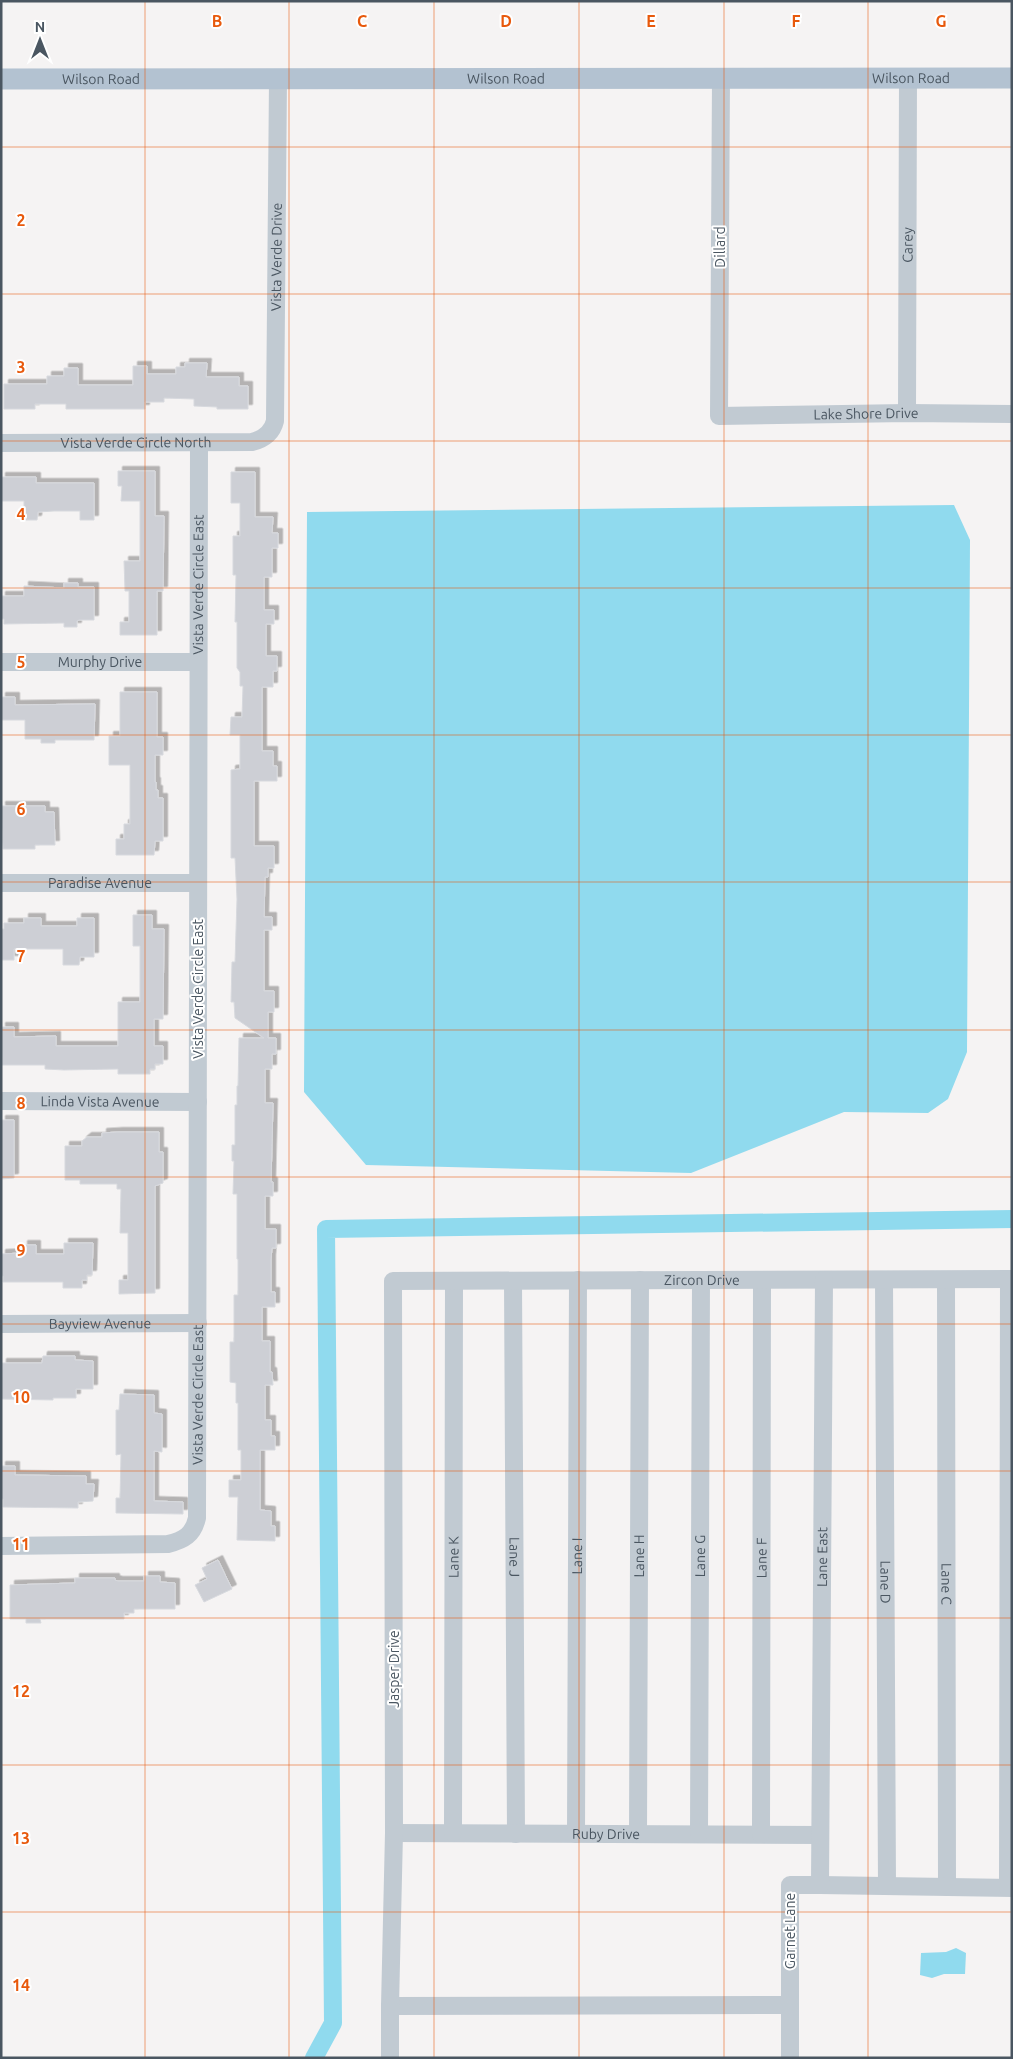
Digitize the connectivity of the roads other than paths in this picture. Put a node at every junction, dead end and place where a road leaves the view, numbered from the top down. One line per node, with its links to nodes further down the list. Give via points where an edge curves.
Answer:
1 (721, 78): 2 (main road, Wilson Road); 5 (main road, Wilson Road); 8 (street, Dillard)
2 (908, 78): 3 (main road, Wilson Road); 6 (street, Carey)
3 (1012, 78)
4 (1, 79): 5 (main road, Wilson Road)
5 (278, 79): 9 (street, Vista Verde Drive, via 275,421)
6 (907, 412): 7 (street, Lake Shore Drive); 8 (street, Lake Shore Drive)
7 (1012, 414)
8 (719, 416)
9 (268, 434): 10 (street, Vista Verde Circle North, via 262,440 252,442)
10 (199, 442): 11 (street, Vista Verde Circle North); 13 (street, Vista Verde Circle East)
11 (1, 443)
12 (1, 662): 13 (street, Murphy Drive)
13 (197, 662): 15 (street, Vista Verde Circle East)
14 (1, 883): 15 (street, Paradise Avenue)
15 (198, 883): 17 (street, Vista Verde Circle East)
16 (1, 1101): 17 (street, Linda Vista Avenue)
17 (198, 1102): 29 (street, Vista Verde Circle East)
18 (1010, 1279): 28 (street, Zircon Drive); 43 (street)
19 (393, 1280): 20 (street, Zircon Drive); 32 (street, Jasper Drive)
20 (454, 1280): 21 (street, Zircon Drive); 33 (street, Lane K)
21 (513, 1280): 22 (street, Zircon Drive); 34 (street, Lane J)
22 (578, 1280): 23 (street, Zircon Drive); 35 (street, Lane I)
23 (640, 1280): 24 (street, Zircon Drive); 36 (street, Lane H)
24 (701, 1280): 25 (street, Zircon Drive); 37 (street, Lane G)
25 (762, 1280): 26 (street, Zircon Drive); 38 (street, Lane F)
26 (824, 1280): 27 (street, Zircon Drive); 39 (street, Lane East)
27 (884, 1280): 28 (street, Zircon Drive); 41 (street, Lane D)
28 (946, 1280): 42 (street, Lane C)
29 (198, 1323): 30 (street, Bayview Avenue); 31 (street, Vista Verde Circle East, via 196,1518 190,1534 181,1541 168,1544)
30 (1, 1324)
31 (1, 1546)
32 (394, 1833): 33 (street, Ruby Drive); 45 (street, Jasper Drive)
33 (454, 1833): 34 (street, Ruby Drive)
34 (516, 1834): 35 (street, Ruby Drive)
35 (576, 1834): 36 (street, Ruby Drive)
36 (638, 1834): 37 (street, Ruby Drive)
37 (699, 1834): 38 (street, Ruby Drive)
38 (760, 1834): 39 (street, Ruby Drive)
39 (820, 1835): 40 (street)
40 (820, 1885): 41 (street); 44 (street, Garnet Lane, via 790,1885)
41 (887, 1886): 42 (street)
42 (947, 1887): 43 (street)
43 (1010, 1888)
44 (790, 2005): 45 (street); 47 (street, Garnet Lane)
45 (390, 2006): 46 (street, Jasper Drive)
46 (390, 2058)
47 (790, 2058)

